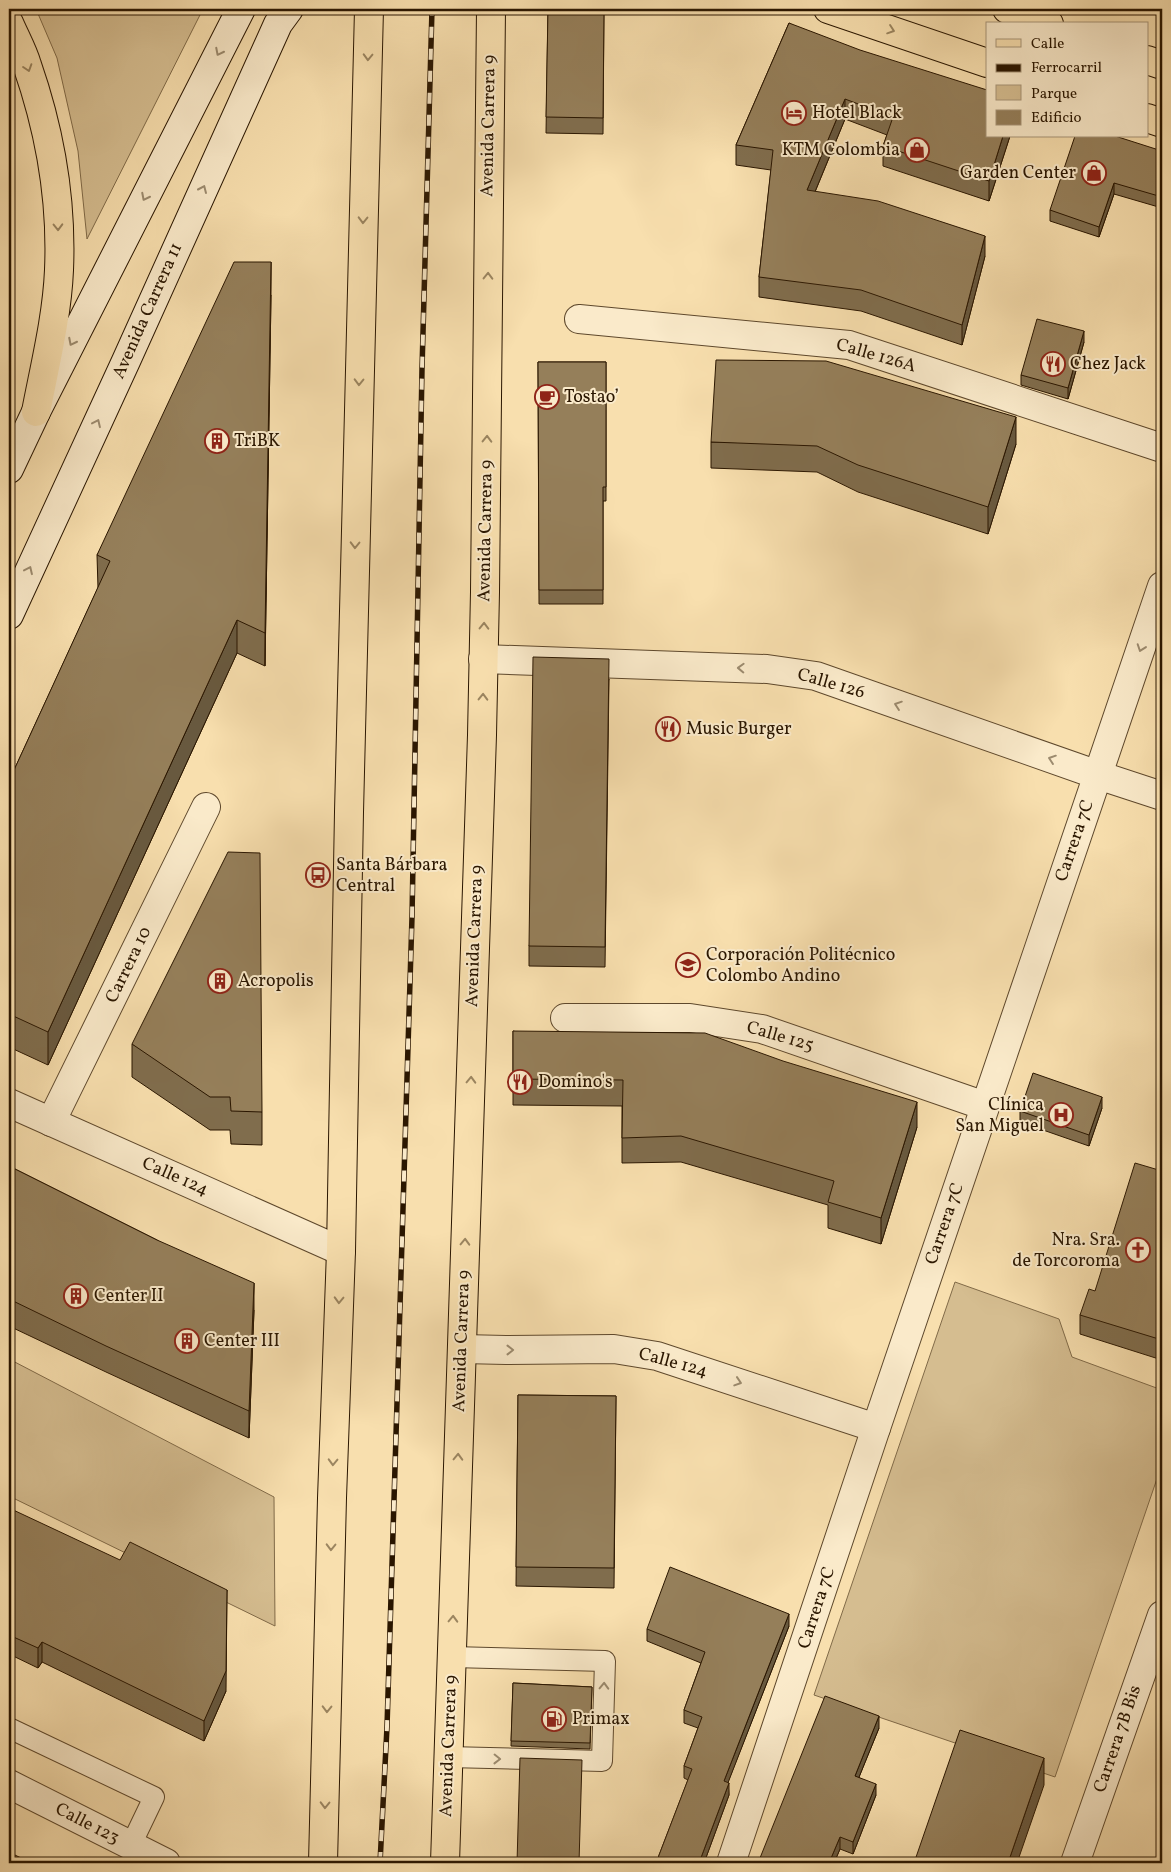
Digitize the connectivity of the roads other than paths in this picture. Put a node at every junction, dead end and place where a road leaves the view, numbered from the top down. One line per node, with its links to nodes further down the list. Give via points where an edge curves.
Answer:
1 (241, 9): 15 (street, one-way to 15)
2 (288, 9): 19 (street, Avenida Carrera 11, one-way to 2, via 278,24)
3 (369, 9): 28 (main road, one-way to 28)
4 (490, 9): 20 (main road, Avenida Carrera 9, one-way to 4)
5 (828, 9): 10 (main road, one-way to 10)
6 (1008, 9): 7 (main road)
7 (1044, 22)
8 (9, 23): 15 (main road, one-way to 15, via 27,63 47,130 58,200 59,270)
9 (1148, 60): 11 (main road)
10 (986, 63)
11 (1162, 65)
12 (1148, 118): 13 (main road)
13 (1162, 123)
14 (579, 319): 16 (street, Calle 126A, via 849,345)
15 (36, 412): 17 (street)
16 (1162, 448)
17 (9, 469)
18 (1162, 586): 21 (street, Carrera 7C, one-way to 21)
19 (9, 615)
20 (483, 659): 21 (street, Calle 126, one-way to 20, via 816,676 767,669); 29 (main road, Avenida Carrera 9, one-way to 20)
21 (1098, 775): 22 (street, Calle 126); 26 (street, Carrera 7C)
22 (1162, 796)
23 (206, 807): 27 (street, Carrera 10)
24 (565, 1018): 26 (street, Calle 125, via 690,1018 762,1028)
25 (9, 1103): 27 (street, Calle 124)
26 (985, 1106): 30 (street, Carrera 7C)
27 (51, 1122): 28 (street, Calle 124)
28 (341, 1251): 38 (main road, one-way to 38)
29 (462, 1349): 30 (street, Calle 124, one-way to 30, via 614,1349 657,1356); 32 (main road, Avenida Carrera 9, one-way to 29)
30 (876, 1428): 40 (street, Carrera 7C)
31 (1162, 1615): 41 (street, Carrera 7B Bis)
32 (452, 1657): 34 (main road, Avenida Carrera 9); 34 (lane, one-way to 32, via 602,1761 605,1661)
33 (9, 1728): 36 (lane, via 154,1797)
34 (448, 1757): 39 (main road, Avenida Carrera 9)
35 (9, 1784): 36 (street, Calle 123)
36 (126, 1854): 37 (street, Calle 123)
37 (166, 1863)
38 (323, 1863)
39 (444, 1863)
40 (731, 1863)
41 (1075, 1863)

